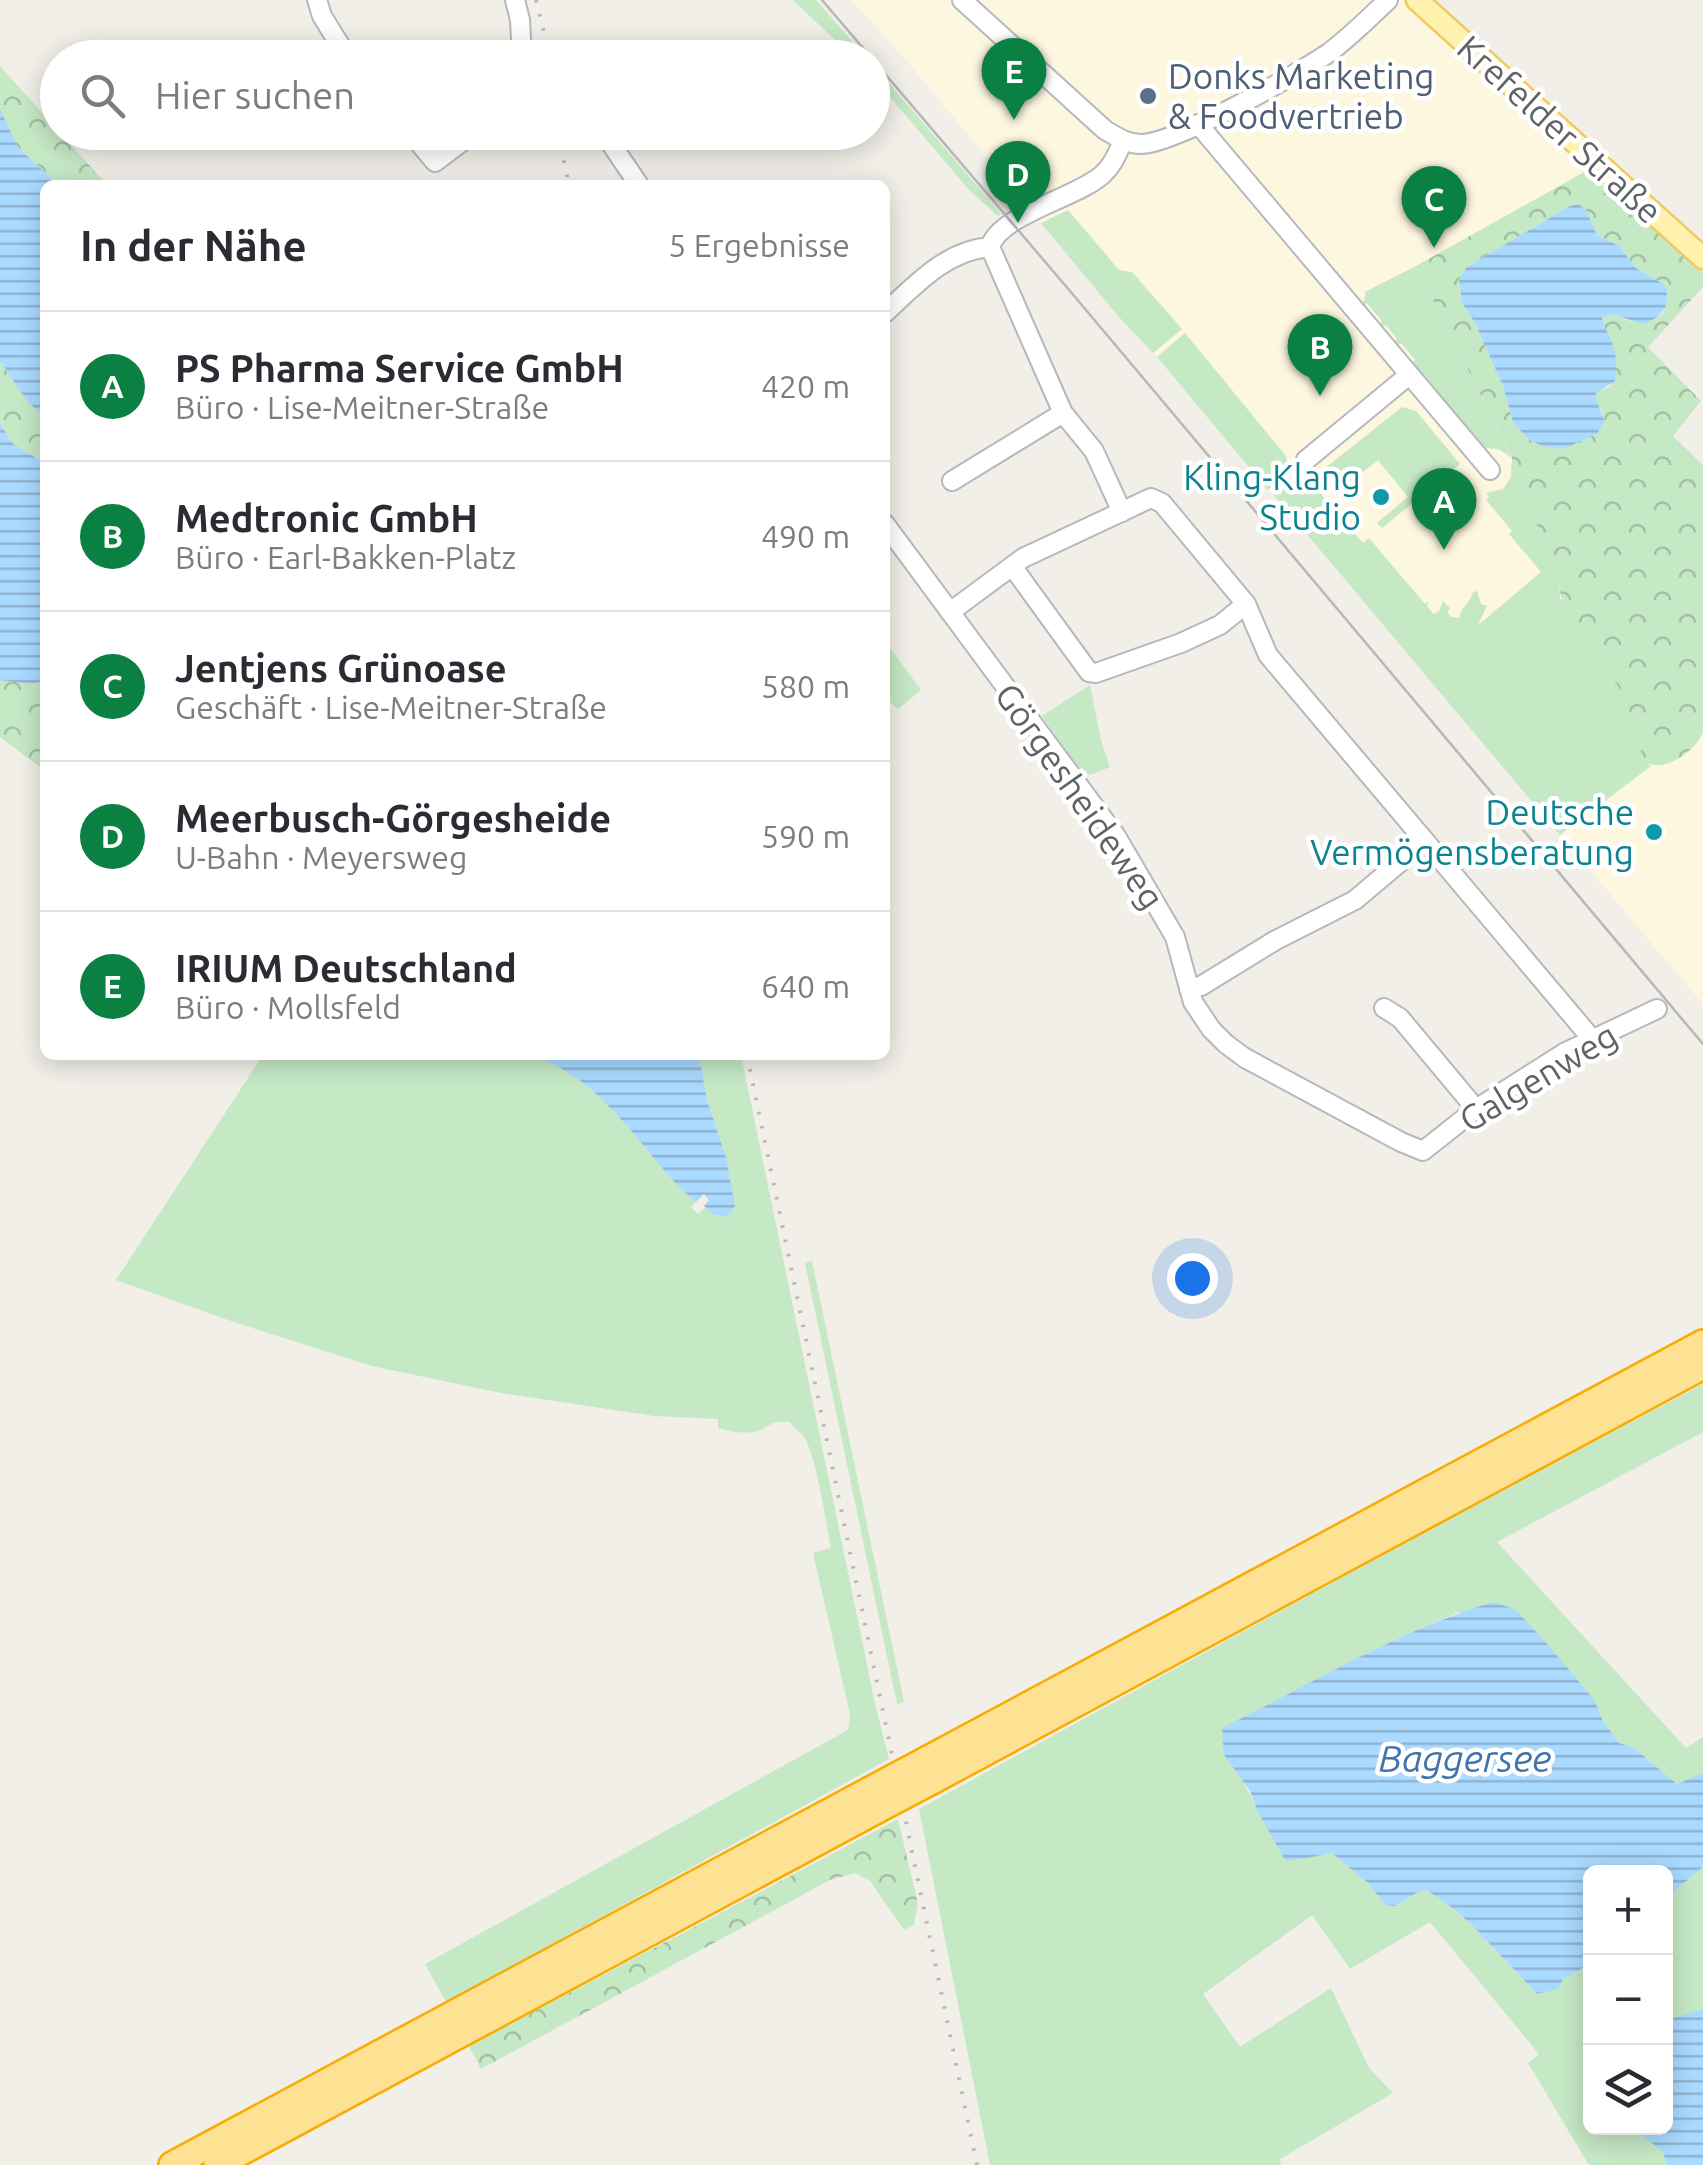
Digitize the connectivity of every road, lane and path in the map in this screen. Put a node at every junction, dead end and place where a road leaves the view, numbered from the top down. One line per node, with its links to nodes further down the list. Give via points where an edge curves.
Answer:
1 (317, 0): 6 (street)
2 (516, 0): 7 (street)
3 (962, 0): 9 (street)
4 (1388, 0): 8 (street, via 1324,56)
5 (1417, 0): 15 (main road, Krefelder Straße)
6 (337, 40)
7 (521, 40)
8 (1198, 124): 9 (street, via 1159,141); 17 (street)
9 (1122, 141): 14 (street, via 1100,177 1006,226)
10 (425, 150): 11 (street, via 435,162)
11 (451, 150)
12 (616, 150): 13 (street)
13 (636, 180)
14 (990, 247): 16 (street, via 942,264); 18 (street)
15 (1703, 258)
16 (890, 309)
17 (1409, 375): 19 (street); 20 (street)
18 (1063, 413): 21 (street); 22 (street, via 1094,450)
19 (1306, 460)
20 (1490, 470)
21 (952, 481)
22 (1122, 512): 24 (street); 25 (street, via 1151,498 1162,503)
23 (890, 531): 26 (street, Görgesheideweg)
24 (1012, 566): 25 (street, via 1089,672 1181,642); 26 (street)
25 (1246, 604): 27 (street, via 1268,655)
26 (950, 612): 28 (street, Görgesheideweg, via 1116,836 1175,937)
27 (1424, 841): 28 (street, via 1355,900); 31 (street)
28 (1189, 989): 33 (street, Görgesheideweg, via 1211,1029 1245,1058)
29 (1384, 1008): 32 (street, via 1400,1018)
30 (1656, 1008): 31 (street, Galgenweg)
31 (1592, 1039): 32 (street, Galgenweg)
32 (1476, 1109): 33 (street, Galgenweg)
33 (1422, 1151)
34 (1703, 1342): 36 (highway)
35 (1703, 1366): 36 (highway)
36 (930, 1770): 37 (highway, bridge)
37 (874, 1800): 38 (highway); 39 (highway)
38 (172, 2165)
39 (217, 2165)

